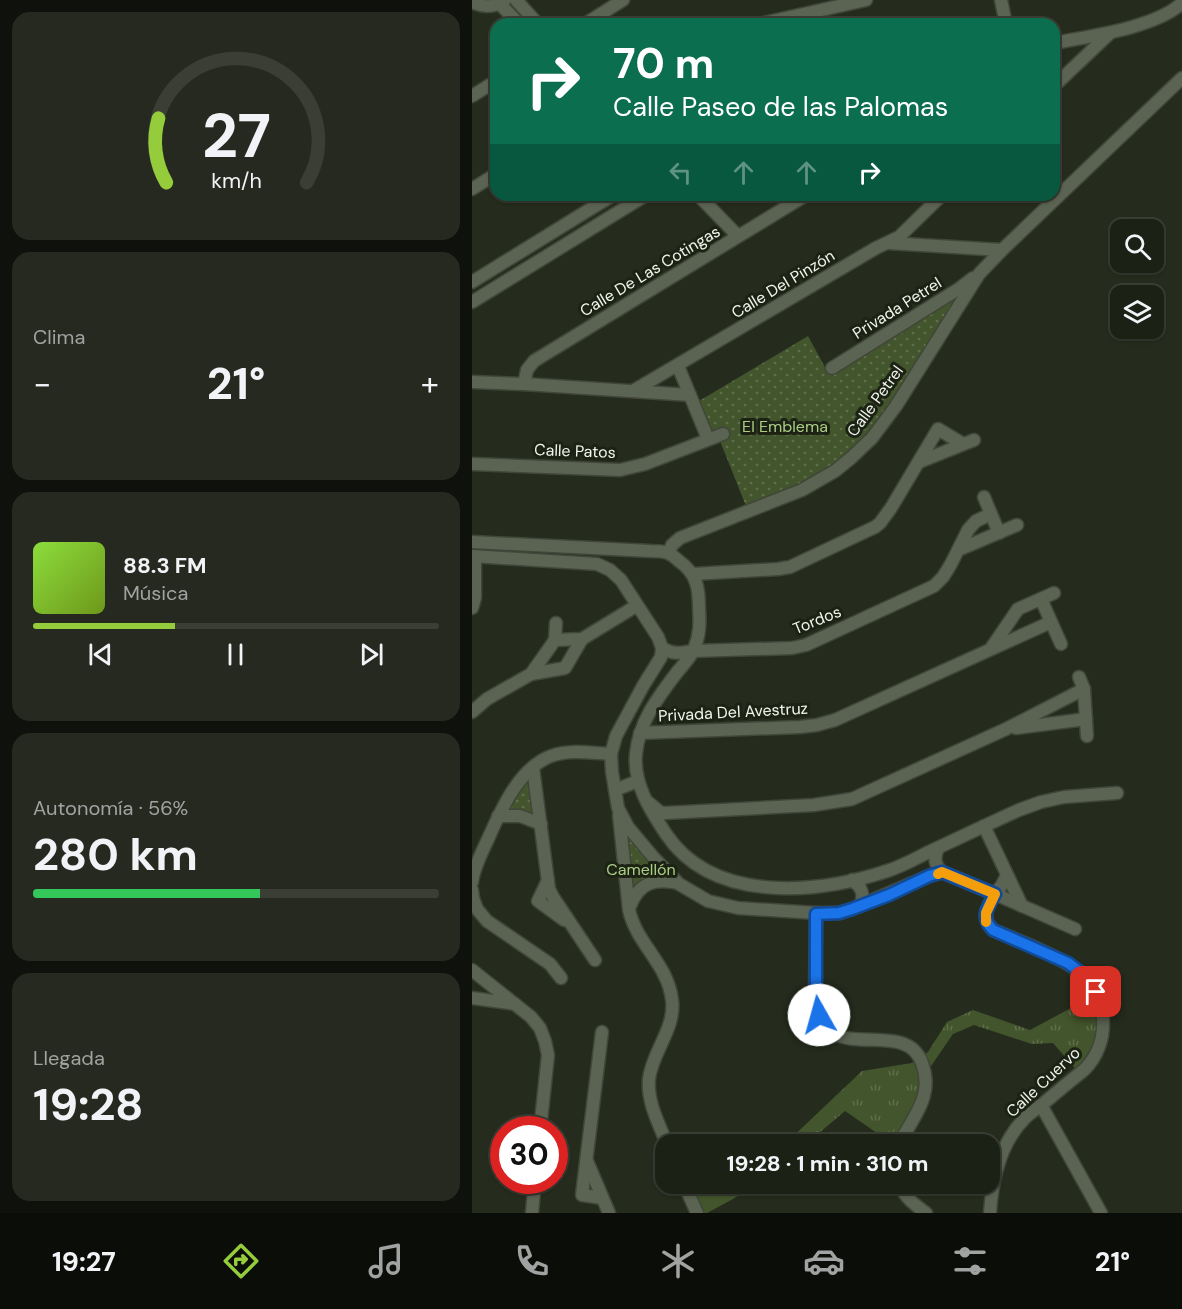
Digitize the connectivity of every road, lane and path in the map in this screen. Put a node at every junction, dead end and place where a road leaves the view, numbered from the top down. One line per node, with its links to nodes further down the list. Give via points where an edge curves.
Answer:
1 (516, 0): 9 (street)
2 (623, 0): 10 (street)
3 (866, 0): 11 (street)
4 (1001, 0): 12 (street)
5 (503, 2): 6 (street, via 482,7); 8 (street)
6 (472, 3)
7 (1182, 3): 13 (street, via 1160,18)
8 (515, 18)
9 (532, 18)
10 (594, 18)
11 (786, 18)
12 (1005, 18)
13 (1111, 32): 14 (street); 16 (street)
14 (1060, 42)
15 (1182, 78): 21 (street)
16 (1060, 80)
17 (490, 85): 18 (street)
18 (472, 96)
19 (490, 178): 20 (street)
20 (472, 189)
21 (1060, 195)
22 (603, 201): 32 (street)
23 (633, 201): 33 (street)
24 (704, 201): 28 (street)
25 (796, 201): 28 (street, Calle De Las Cotingas)
26 (936, 201): 29 (street, Calle Del Pinzón, via 899,237)
27 (1053, 201): 30 (street)
28 (738, 236): 37 (street, Calle De Las Cotingas, via 534,361)
29 (887, 243): 30 (street); 34 (street, Calle Del Pinzón)
30 (1002, 250): 31 (street, Calle Petrel)
31 (979, 274): 35 (street, Privada Petrel); 50 (street, Calle Petrel, via 896,406 851,458 802,490 680,538)
32 (472, 282)
33 (472, 302)
34 (678, 366): 38 (street, Calle Del Pinzón); 39 (street)
35 (832, 368)
36 (472, 382): 37 (street)
37 (524, 384): 38 (street)
38 (633, 391): 39 (street)
39 (690, 395): 41 (street)
40 (724, 434): 41 (street, Calle Patos)
41 (708, 439): 43 (street, Calle Patos, via 620,470)
42 (919, 462): 42 (street, via 968,442 938,429); 52 (street, via 875,527 790,567)
43 (472, 464)
44 (984, 497): 45 (street)
45 (991, 514): 47 (street); 49 (street, Tordos, via 976,521)
46 (1017, 525): 47 (street)
47 (998, 533): 49 (street)
48 (472, 542): 50 (street)
49 (958, 550): 64 (street, Tordos, via 934,586 806,645)
50 (669, 554): 52 (street)
51 (474, 556): 55 (street, via 597,564 621,580); 56 (street)
52 (693, 573): 64 (street, via 700,615)
53 (1054, 593): 54 (street)
54 (1041, 599): 57 (street); 63 (street, via 1018,609)
55 (637, 606): 59 (street); 62 (street)
56 (472, 608)
57 (1051, 622): 61 (street); 63 (street, Privada Del Avestruz)
58 (556, 623): 60 (street)
59 (582, 639): 60 (street); 65 (street, via 565,669)
60 (561, 640): 65 (street)
61 (1061, 644)
62 (662, 648): 64 (street, Tordos, via 670,653); 73 (street, via 661,657 616,736)
63 (992, 648): 71 (street, Privada Del Avestruz, via 817,725)
64 (693, 651): 71 (street, via 655,702)
65 (531, 674): 68 (street)
66 (1079, 677): 67 (street)
67 (1084, 689): 69 (street); 70 (street)
68 (472, 712)
69 (1086, 719): 70 (street); 72 (street)
70 (1006, 729): 80 (street, via 852,800)
71 (640, 733): 75 (street)
72 (1087, 736)
73 (611, 754): 74 (street, via 564,752); 76 (street)
74 (533, 768): 81 (street); 82 (street)
75 (638, 781): 76 (street); 78 (street)
76 (615, 790): 79 (street)
77 (1117, 793): 83 (street, via 1041,802)
78 (646, 800): 80 (street, via 660,812); 84 (street)
79 (618, 808): 90 (street, via 628,827); 95 (street)
80 (688, 812): 84 (street, via 671,826)
81 (498, 816): 82 (street, via 520,816); 89 (street)
82 (541, 824): 98 (street, via 548,880 538,901 574,927)
83 (984, 826): 85 (street); 87 (street)
84 (670, 839): 88 (street, via 700,867 746,885 819,886)
85 (938, 848): 86 (street, via 935,862); 88 (street, via 889,870)
86 (942, 872): 92 (street); 93 (street)
87 (1007, 875): 92 (street); 94 (street)
88 (852, 880): 93 (street, via 862,891)
89 (472, 882)
90 (679, 884): 95 (street, via 666,880 644,886 635,894); 96 (street, via 725,906)
91 (472, 890): 100 (street, via 477,909 487,921 550,964)
92 (995, 894): 94 (street); 104 (street, Calle Cuervo, via 986,913 988,925 1068,963 1090,983 1103,1011 1101,1041 1091,1063)
93 (860, 906): 96 (street, via 839,913)
94 (1022, 906): 97 (street)
95 (629, 910): 106 (street, via 631,921 671,990 672,1018 649,1077 653,1109)
96 (816, 914): 107 (street, via 816,1004 826,1025 835,1034 847,1037 897,1041 920,1057 925,1070 924,1098)
97 (1075, 929)
98 (595, 960)
99 (472, 970): 102 (street)
100 (561, 978)
101 (472, 998): 102 (street)
102 (516, 1004): 105 (street, via 540,1028 545,1041 548,1056)
103 (602, 1032): 108 (street)
104 (1041, 1105): 117 (street, Calle Cuervo, via 1025,1118 1003,1150 991,1192); 118 (street)
105 (542, 1116)
106 (663, 1134)
107 (904, 1134)
108 (586, 1160): 112 (street); 112 (street, via 582,1196)
109 (534, 1194): 113 (street)
110 (688, 1194): 115 (street)
111 (905, 1194): 116 (street)
112 (602, 1198): 114 (street)
113 (532, 1213)
114 (608, 1213)
115 (697, 1213)
116 (926, 1213)
117 (990, 1213)
118 (1101, 1213)

